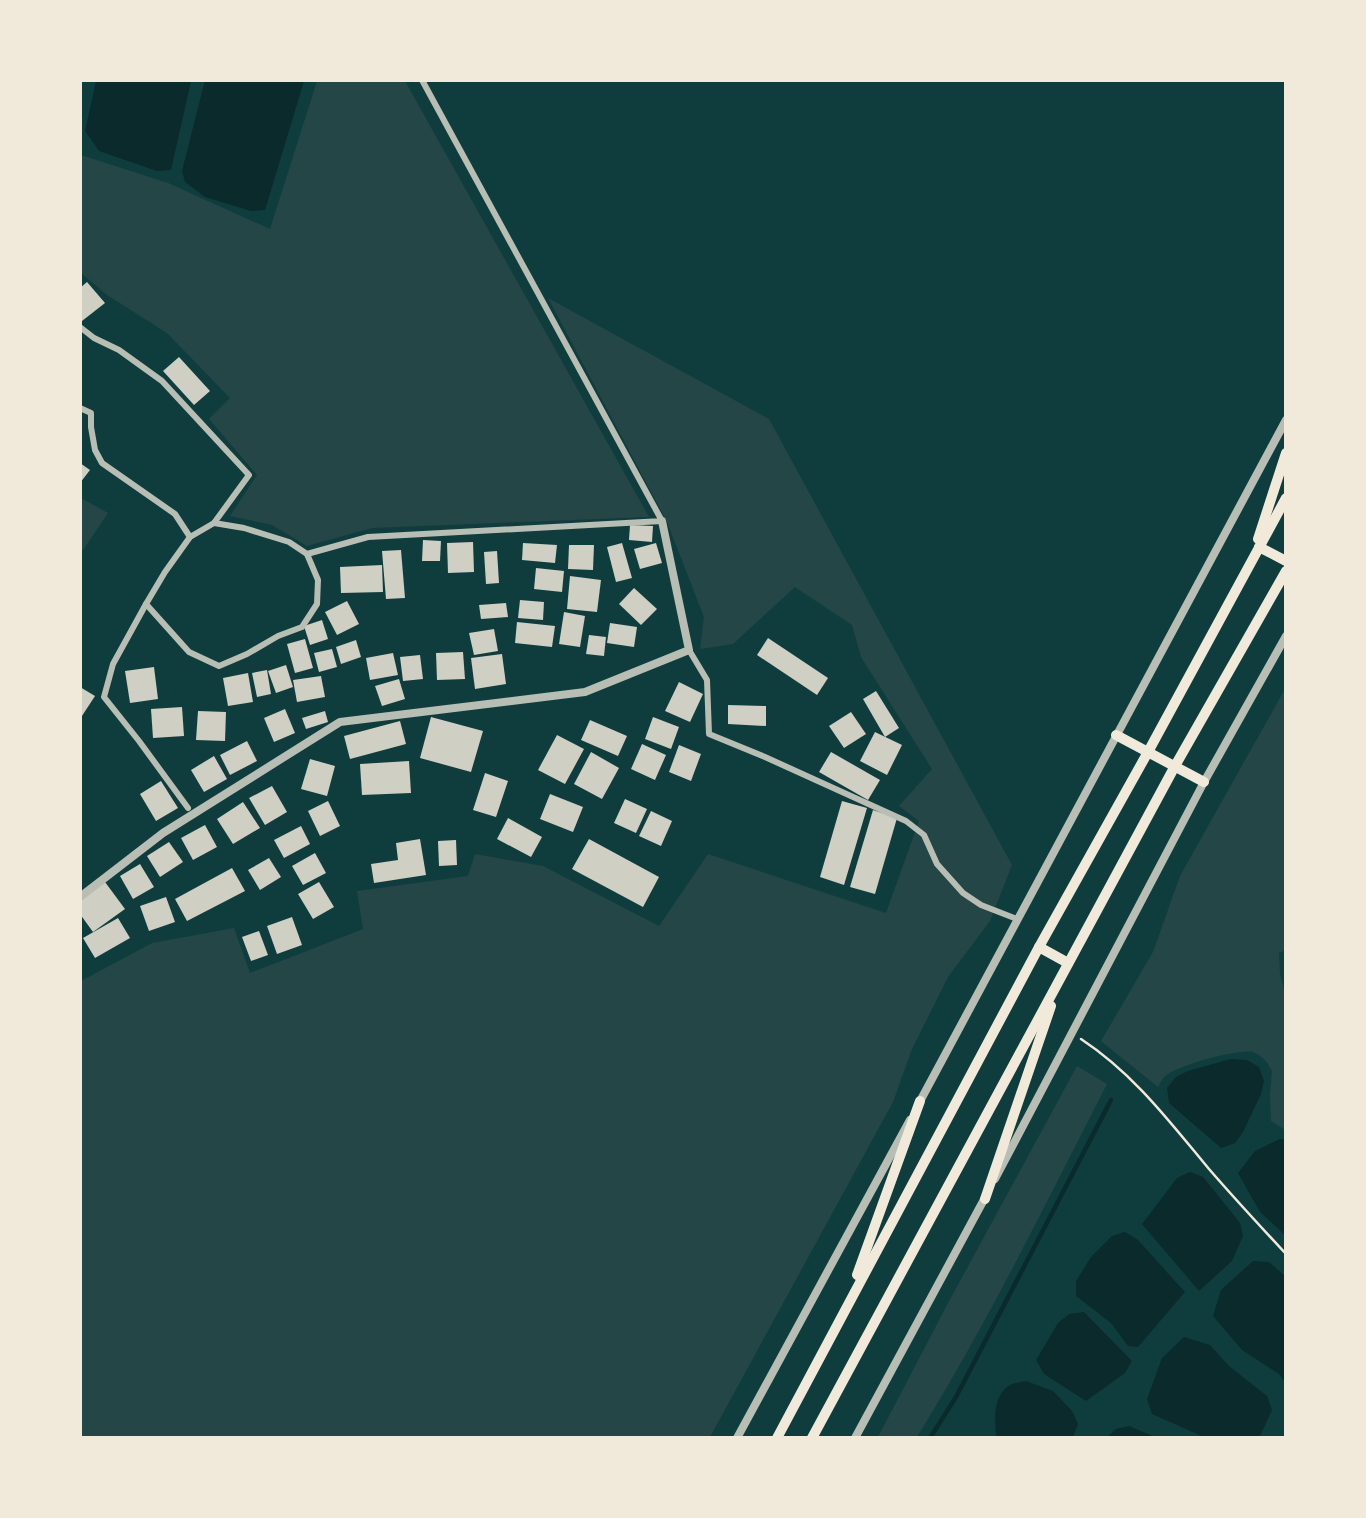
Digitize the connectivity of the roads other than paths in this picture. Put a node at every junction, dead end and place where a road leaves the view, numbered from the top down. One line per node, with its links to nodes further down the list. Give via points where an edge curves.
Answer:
1 (422, 80): 7 (street)
2 (80, 327): 8 (street, via 162,381 249,475)
3 (80, 408): 9 (street, via 91,413 95,450 102,463 176,514)
4 (1286, 420): 18 (street)
5 (1286, 453): 13 (main road)
6 (1286, 498): 10 (main road)
7 (662, 521): 11 (street, via 368,537); 17 (street)
8 (215, 523): 9 (street); 11 (street, via 289,542)
9 (190, 537): 15 (street)
10 (1259, 547): 12 (main road); 13 (main road)
11 (307, 554): 15 (street, via 318,580 317,604 302,627 219,666 190,652)
12 (1286, 561)
13 (1250, 565): 19 (main road)
14 (1286, 571): 20 (main road)
15 (146, 604): 22 (street, via 113,664 104,697)
16 (1286, 636): 21 (street)
17 (689, 650): 23 (street, via 585,692 340,722 163,833); 24 (street, via 707,680 709,734 906,821 924,835 937,864 962,893)
18 (1116, 735): 19 (main road); 24 (street)
19 (1148, 752): 20 (main road); 25 (main road)
20 (1175, 766): 21 (main road); 26 (main road)
21 (1204, 782): 29 (street)
22 (187, 808)
23 (80, 897)
24 (1017, 919): 28 (street)
25 (1039, 947): 26 (main road); 30 (main road)
26 (1068, 963): 27 (main road)
27 (1060, 979): 29 (main road); 33 (main road)
28 (920, 1101): 30 (main road); 31 (street)
29 (985, 1199): 34 (street)
30 (845, 1308): 32 (main road)
31 (737, 1437)
32 (777, 1437)
33 (812, 1437)
34 (855, 1437)

